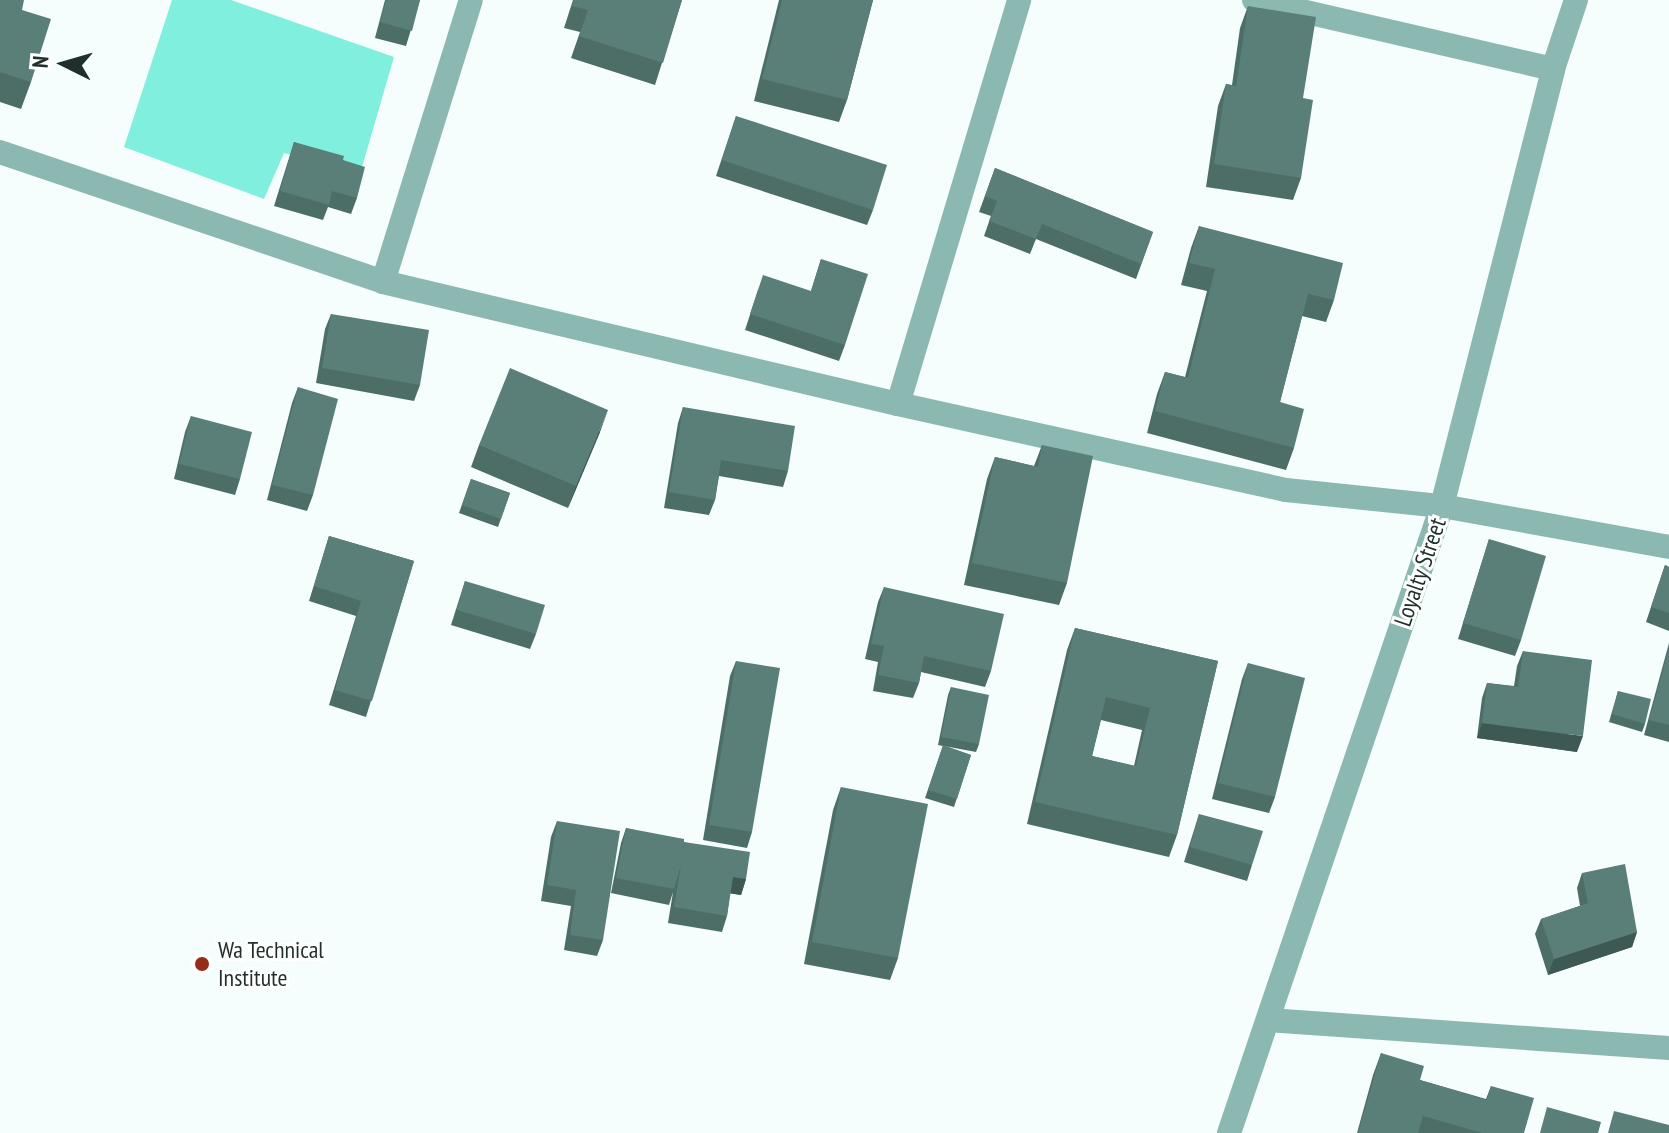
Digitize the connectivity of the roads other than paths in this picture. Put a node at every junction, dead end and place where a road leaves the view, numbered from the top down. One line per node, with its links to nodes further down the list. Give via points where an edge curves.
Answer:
1 (471, 0): 7 (street)
2 (1019, 0): 8 (street)
3 (1254, 0): 5 (street)
4 (1576, 0): 5 (street, Loyalty Street)
5 (1553, 69): 9 (street, Loyalty Street)
6 (0, 152): 7 (street)
7 (383, 282): 8 (street)
8 (898, 404): 9 (street, via 1286,490)
9 (1442, 506): 10 (street); 11 (street, Loyalty Street)
10 (1669, 547)
11 (1268, 1020): 12 (street); 13 (street, Loyalty Street)
12 (1669, 1048)
13 (1229, 1133)

